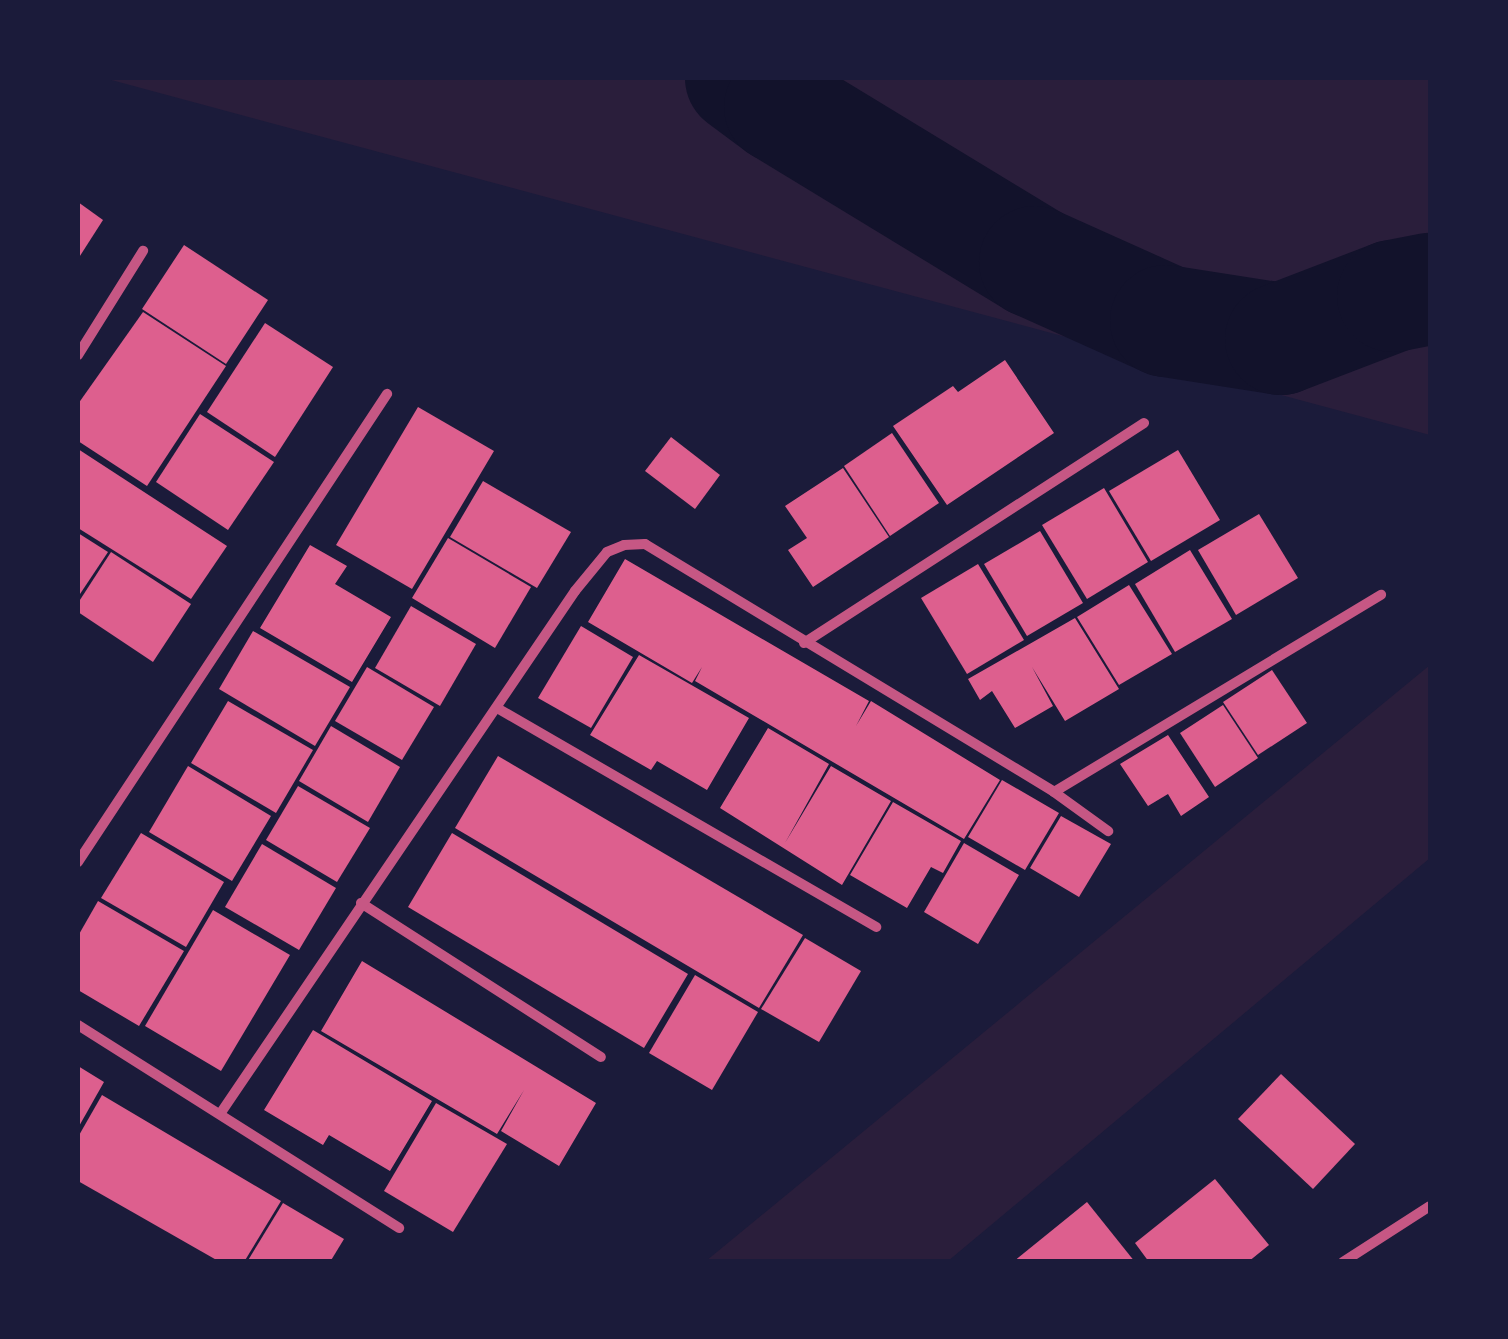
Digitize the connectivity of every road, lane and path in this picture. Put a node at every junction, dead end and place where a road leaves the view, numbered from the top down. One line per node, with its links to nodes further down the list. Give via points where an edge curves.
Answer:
1 (142, 251): 2 (street)
2 (78, 355)
3 (387, 394): 10 (street)
4 (1144, 423): 6 (street)
5 (1381, 595): 8 (street)
6 (804, 643): 7 (street, via 645,544 624,545 607,552 575,591); 8 (street)
7 (497, 708): 11 (street); 12 (street)
8 (1054, 792): 9 (street)
9 (1108, 831)
10 (78, 862)
11 (361, 903): 14 (street); 15 (street)
12 (876, 928)
13 (78, 1025): 15 (street)
14 (602, 1057)
15 (220, 1114): 17 (street)
16 (1430, 1206): 18 (street)
17 (399, 1228)
18 (1343, 1262)

